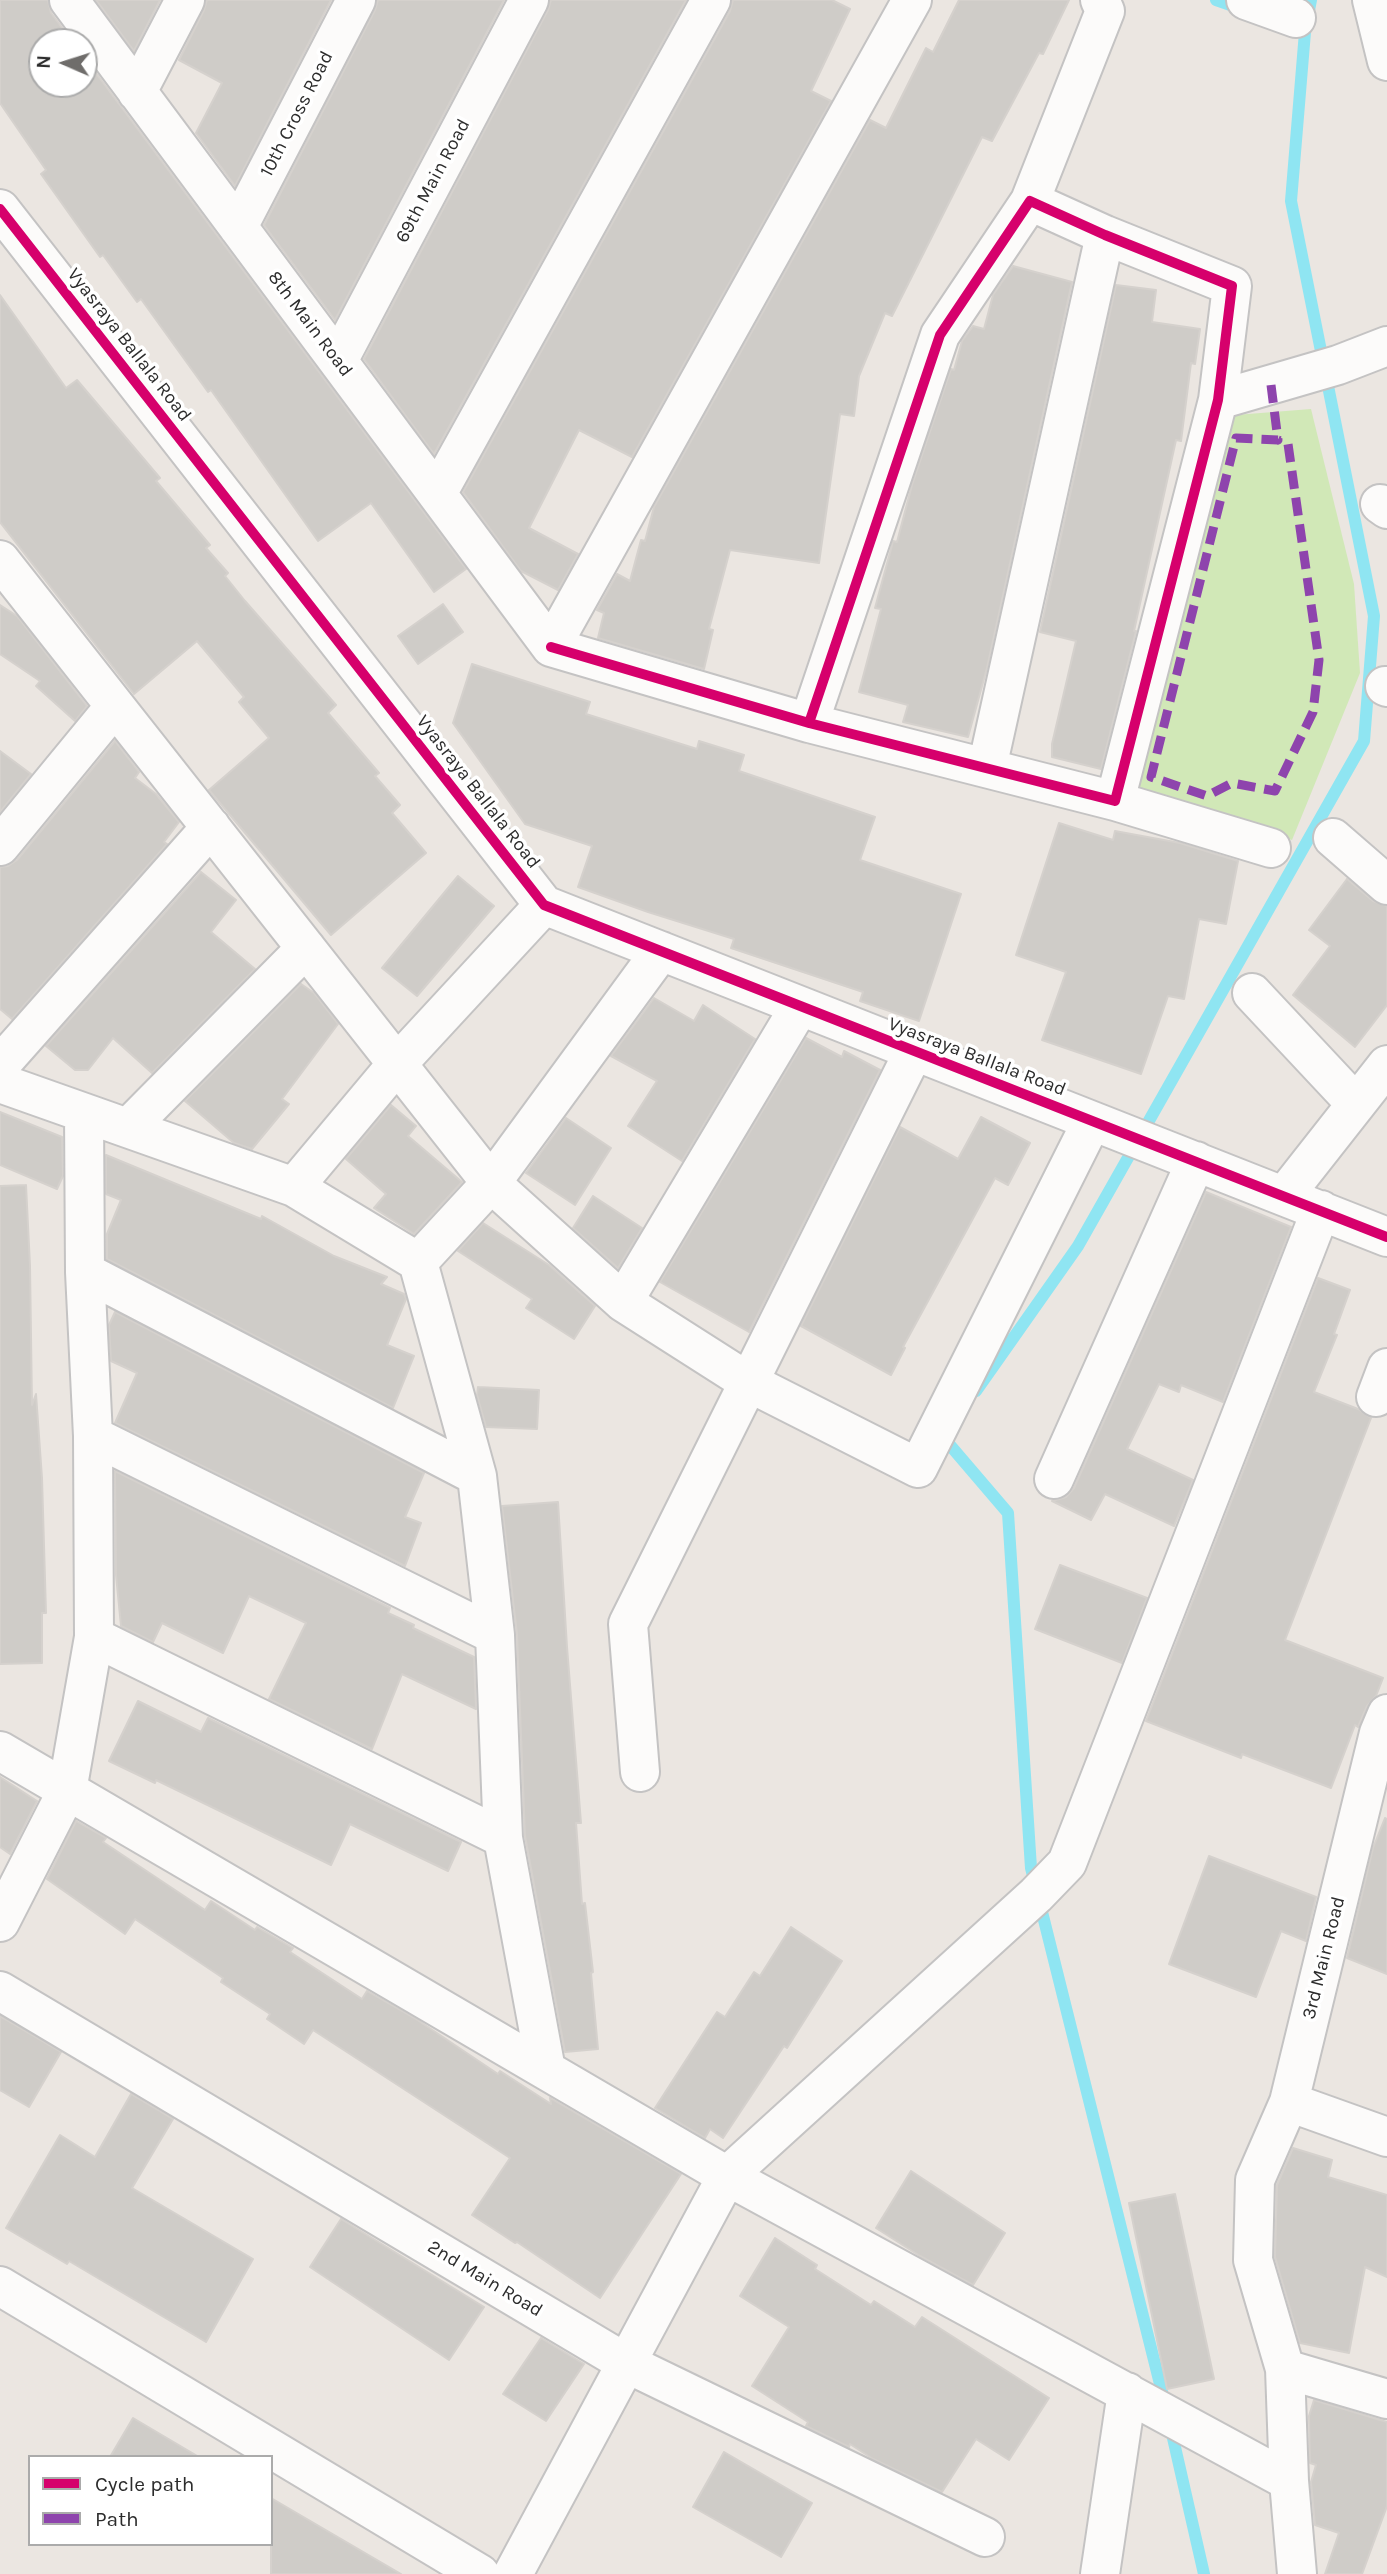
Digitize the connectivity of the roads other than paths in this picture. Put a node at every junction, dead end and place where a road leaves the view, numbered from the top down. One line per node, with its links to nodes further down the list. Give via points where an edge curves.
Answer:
1 (69, 0): 12 (street, 8th Main Road)
2 (185, 0): 12 (street)
3 (356, 0): 15 (street, 10th Cross Road)
4 (529, 0): 18 (street, 69th Main Road)
5 (711, 0): 20 (street)
6 (912, 0): 22 (street)
7 (1100, 0): 13 (street, via 1105,11)
8 (1246, 0): 10 (street)
9 (1372, 0): 11 (street)
10 (1296, 18)
11 (1387, 61)
12 (137, 92): 15 (street, 8th Main Road)
13 (1030, 201): 16 (street); 24 (street, via 940,335)
14 (0, 209): 32 (street, Vyasraya Ballala Road)
15 (238, 227): 18 (street, 8th Main Road)
16 (1105, 235): 19 (street, via 1232,286); 25 (street)
17 (1387, 346): 19 (street)
18 (338, 361): 20 (street, 8th Main Road)
19 (1218, 400): 26 (street)
20 (437, 494): 22 (street, 8th Main Road)
21 (5, 579): 23 (street)
22 (551, 647): 24 (street)
23 (115, 705): 27 (street); 29 (street)
24 (809, 723): 25 (street)
25 (987, 768): 26 (street)
26 (1115, 801): 30 (street)
27 (211, 828): 33 (street); 39 (street)
28 (1333, 838): 31 (street)
29 (0, 846)
30 (1271, 848)
31 (1387, 886)
32 (544, 905): 34 (street, Vyasraya Ballala Road); 38 (street)
33 (306, 948): 38 (street); 45 (street)
34 (661, 951): 36 (street, Vyasraya Ballala Road); 47 (street)
35 (1252, 993): 42 (street)
36 (800, 1006): 37 (street, Vyasraya Ballala Road); 54 (street)
37 (914, 1051): 44 (street, Vyasraya Ballala Road); 55 (street)
38 (397, 1064): 47 (street); 48 (street)
39 (0, 1065)
40 (1387, 1065): 42 (street)
41 (0, 1083): 43 (street)
42 (1356, 1104): 49 (street)
43 (84, 1114): 45 (street); 53 (street)
44 (1109, 1127): 46 (street, Vyasraya Ballala Road); 55 (street, via 918,1468)
45 (128, 1128): 48 (street)
46 (1183, 1156): 49 (street, Vyasraya Ballala Road); 58 (street)
47 (491, 1183): 52 (street); 54 (street)
48 (294, 1186): 52 (street)
49 (1284, 1196): 50 (street, Vyasraya Ballala Road)
50 (1321, 1210): 51 (street, Vyasraya Ballala Road); 71 (street, via 1067,1863)
51 (1387, 1237)
52 (418, 1262): 57 (street)
53 (85, 1272): 56 (street); 57 (street)
54 (623, 1302): 55 (street)
55 (750, 1383): 63 (street, via 628,1623)
56 (93, 1436): 59 (street); 60 (street)
57 (477, 1476): 59 (street)
58 (1054, 1479)
59 (495, 1635): 65 (street)
60 (94, 1637): 64 (street); 65 (street)
61 (1387, 1714): 69 (street, 3rd Main Road, via 1378,1733)
62 (0, 1751): 64 (street)
63 (640, 1772)
64 (67, 1791): 66 (street); 68 (street)
65 (503, 1838): 68 (street)
66 (0, 1922)
67 (0, 1992): 73 (street, 2nd Main Road)
68 (546, 2070): 71 (street)
69 (1289, 2102): 70 (street); 74 (street, 3rd Main Road, via 1255,2180 1253,2260)
70 (1387, 2137)
71 (727, 2176): 73 (street); 75 (street)
72 (0, 2286): 79 (street)
73 (626, 2363): 78 (street, 2nd Main Road); 80 (street)
74 (1285, 2369): 76 (street); 77 (street, 3rd Main Road)
75 (1137, 2398): 77 (street); 81 (street)
76 (1387, 2399)
77 (1289, 2481): 82 (street, 3rd Main Road)
78 (985, 2537)
79 (480, 2574)
80 (513, 2574)
81 (1100, 2574)
82 (1297, 2574)

